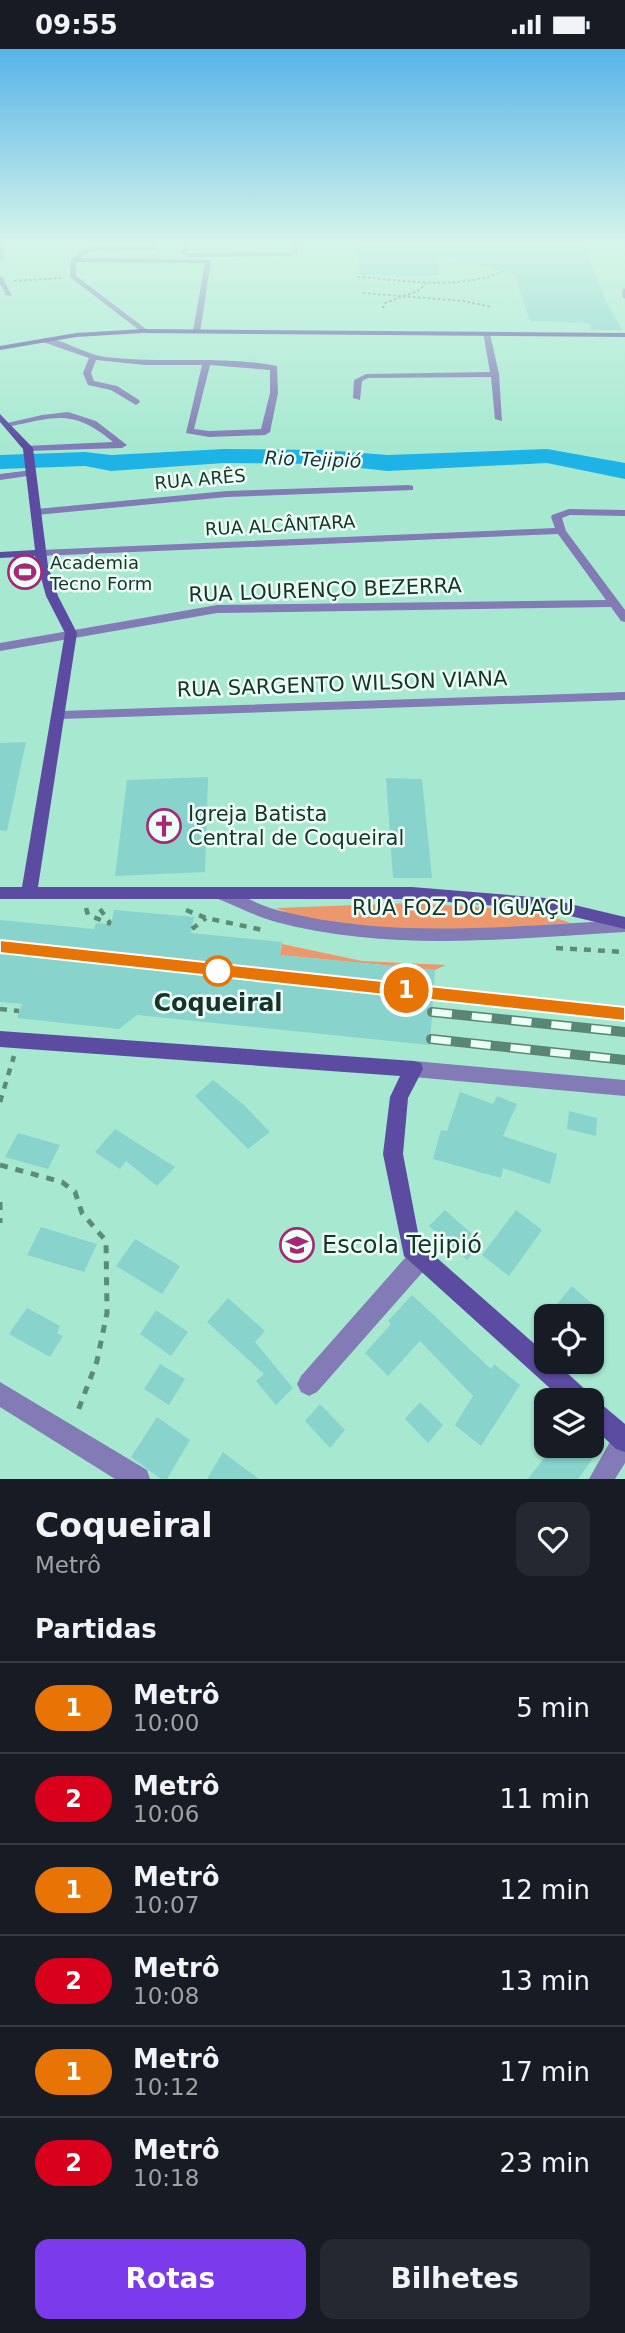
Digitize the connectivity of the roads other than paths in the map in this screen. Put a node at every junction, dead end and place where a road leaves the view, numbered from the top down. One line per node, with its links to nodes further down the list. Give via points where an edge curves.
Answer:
1 (118, 312): 3 (street)
2 (200, 312): 4 (street)
3 (143, 331): 4 (street); 7 (street)
4 (197, 331): 5 (street)
5 (486, 334): 6 (street); 11 (street)
6 (623, 337)
7 (46, 340): 8 (street); 9 (street)
8 (2, 345)
9 (93, 357): 10 (street); 13 (street, via 86,373 91,383 114,388)
10 (206, 364): 10 (street, via 189,431 265,432 274,368)
11 (495, 374): 12 (street, via 366,376 358,380); 14 (street)
12 (356, 398)
13 (136, 402)
14 (499, 419)
15 (4, 421): 16 (street); 16 (street, via 70,413 100,425 122,445)
16 (29, 450): 17 (street)
17 (32, 472): 18 (street); 20 (street)
18 (0, 477)
19 (409, 488): 20 (street, RUA ARÊS, via 227,494)
20 (36, 512): 23 (street)
21 (625, 513): 22 (street, via 563,513 556,517)
22 (561, 531): 23 (street, RUA ALCÂNTARA); 25 (street)
23 (40, 553): 24 (street, RUA ALCÂNTARA); 27 (street, via 52,596)
24 (0, 555)
25 (613, 603): 26 (street); 27 (street, RUA LOURENÇO BEZERRA, via 217,609)
26 (625, 618)
27 (71, 633): 28 (street, RUA LOURENÇO BEZERRA); 30 (street)
28 (0, 647)
29 (625, 696): 30 (street, RUA SARGENTO WILSON VIANA)
30 (60, 715): 31 (street)
31 (29, 892): 32 (street); 33 (street)
32 (0, 893)
33 (222, 894): 34 (street, via 412,893 488,898 545,904); 34 (street, RUA FOZ DO IGUAÇU, via 274,915 356,931 487,933)
34 (625, 924)
35 (9, 1040): 36 (street)
36 (414, 1069): 37 (street); 38 (street, via 399,1097 393,1154)
37 (625, 1088)
38 (416, 1254): 39 (street); 40 (street)
39 (309, 1384)
40 (567, 1388)
41 (0, 1394): 44 (street)
42 (604, 1422): 43 (street)
43 (625, 1440): 45 (street)
44 (138, 1479)
45 (601, 1479)

